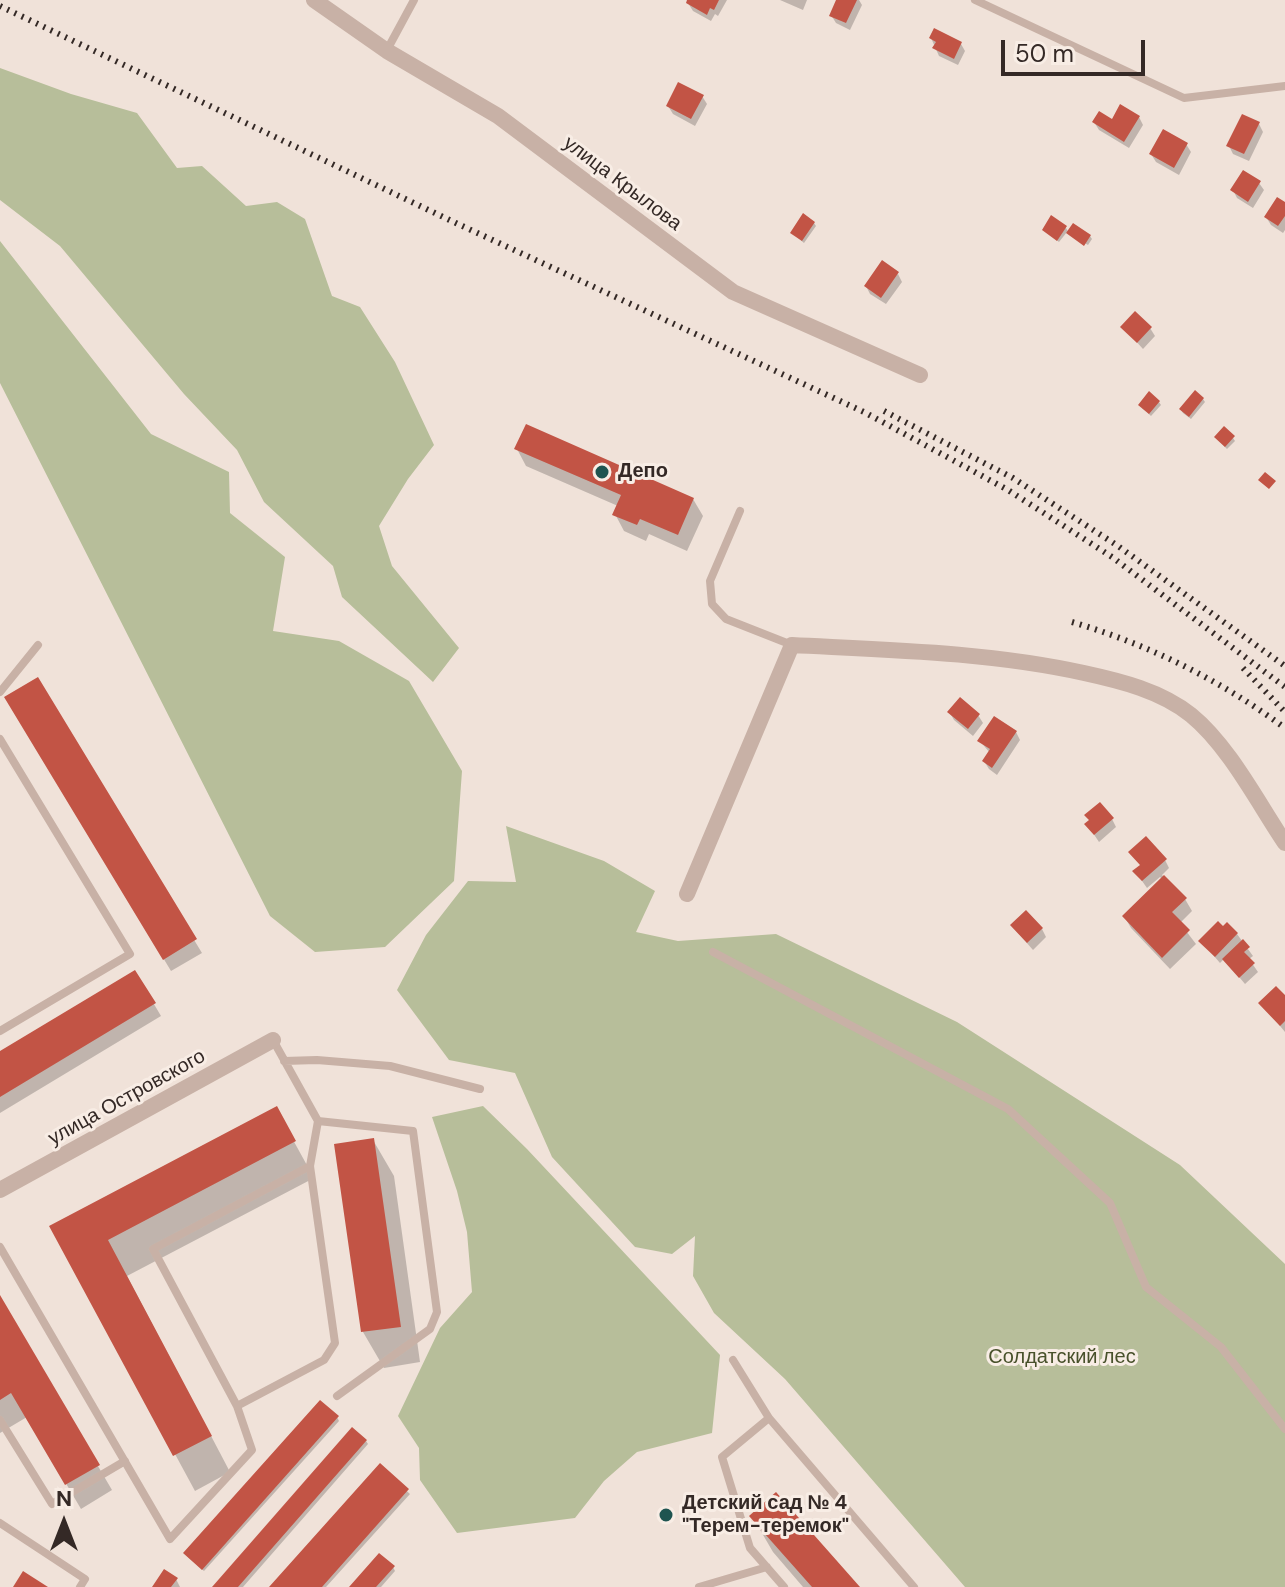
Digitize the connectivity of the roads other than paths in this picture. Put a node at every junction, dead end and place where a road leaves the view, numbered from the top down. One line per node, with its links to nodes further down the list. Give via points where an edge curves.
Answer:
1 (314, 0): 4 (street, улица Крылова)
2 (414, 0): 4 (lane)
3 (975, 0): 5 (lane, via 1184,98)
4 (387, 51): 6 (street, улица Крылова, via 498,116 733,292)
5 (1285, 86)
6 (920, 375)
7 (740, 511): 9 (lane, via 710,581 712,604 726,619)
8 (38, 645): 10 (lane)
9 (792, 645): 12 (street, via 985,656 1113,680 1157,695 1192,716 1223,751); 13 (street)
10 (0, 692)
11 (0, 739): 15 (lane, via 130,954)
12 (1285, 843)
13 (687, 894)
14 (713, 952): 28 (lane, via 1008,1109 1110,1203 1146,1287 1221,1347)
15 (0, 1031)
16 (273, 1040): 17 (lane); 21 (street, улица Островского)
17 (284, 1061): 18 (lane, via 390,1066); 19 (lane)
18 (480, 1089)
19 (318, 1121): 20 (lane); 24 (lane, via 413,1131 437,1312 430,1329)
20 (310, 1166): 25 (lane, via 335,1343 324,1360); 25 (lane, via 153,1249)
21 (0, 1190)
22 (0, 1247): 29 (lane)
23 (733, 1360): 26 (lane)
24 (337, 1396)
25 (237, 1406): 29 (lane, via 252,1450 170,1539)
26 (769, 1418): 31 (lane, via 722,1457 750,1548); 36 (lane)
27 (0, 1420): 29 (lane, via 52,1504)
28 (1285, 1429)
29 (125, 1461)
30 (0, 1523): 33 (lane, via 85,1579)
31 (767, 1567): 32 (lane); 35 (lane)
32 (729, 1583): 34 (lane)
33 (80, 1587)
34 (699, 1587)
35 (784, 1587)
36 (914, 1587)

